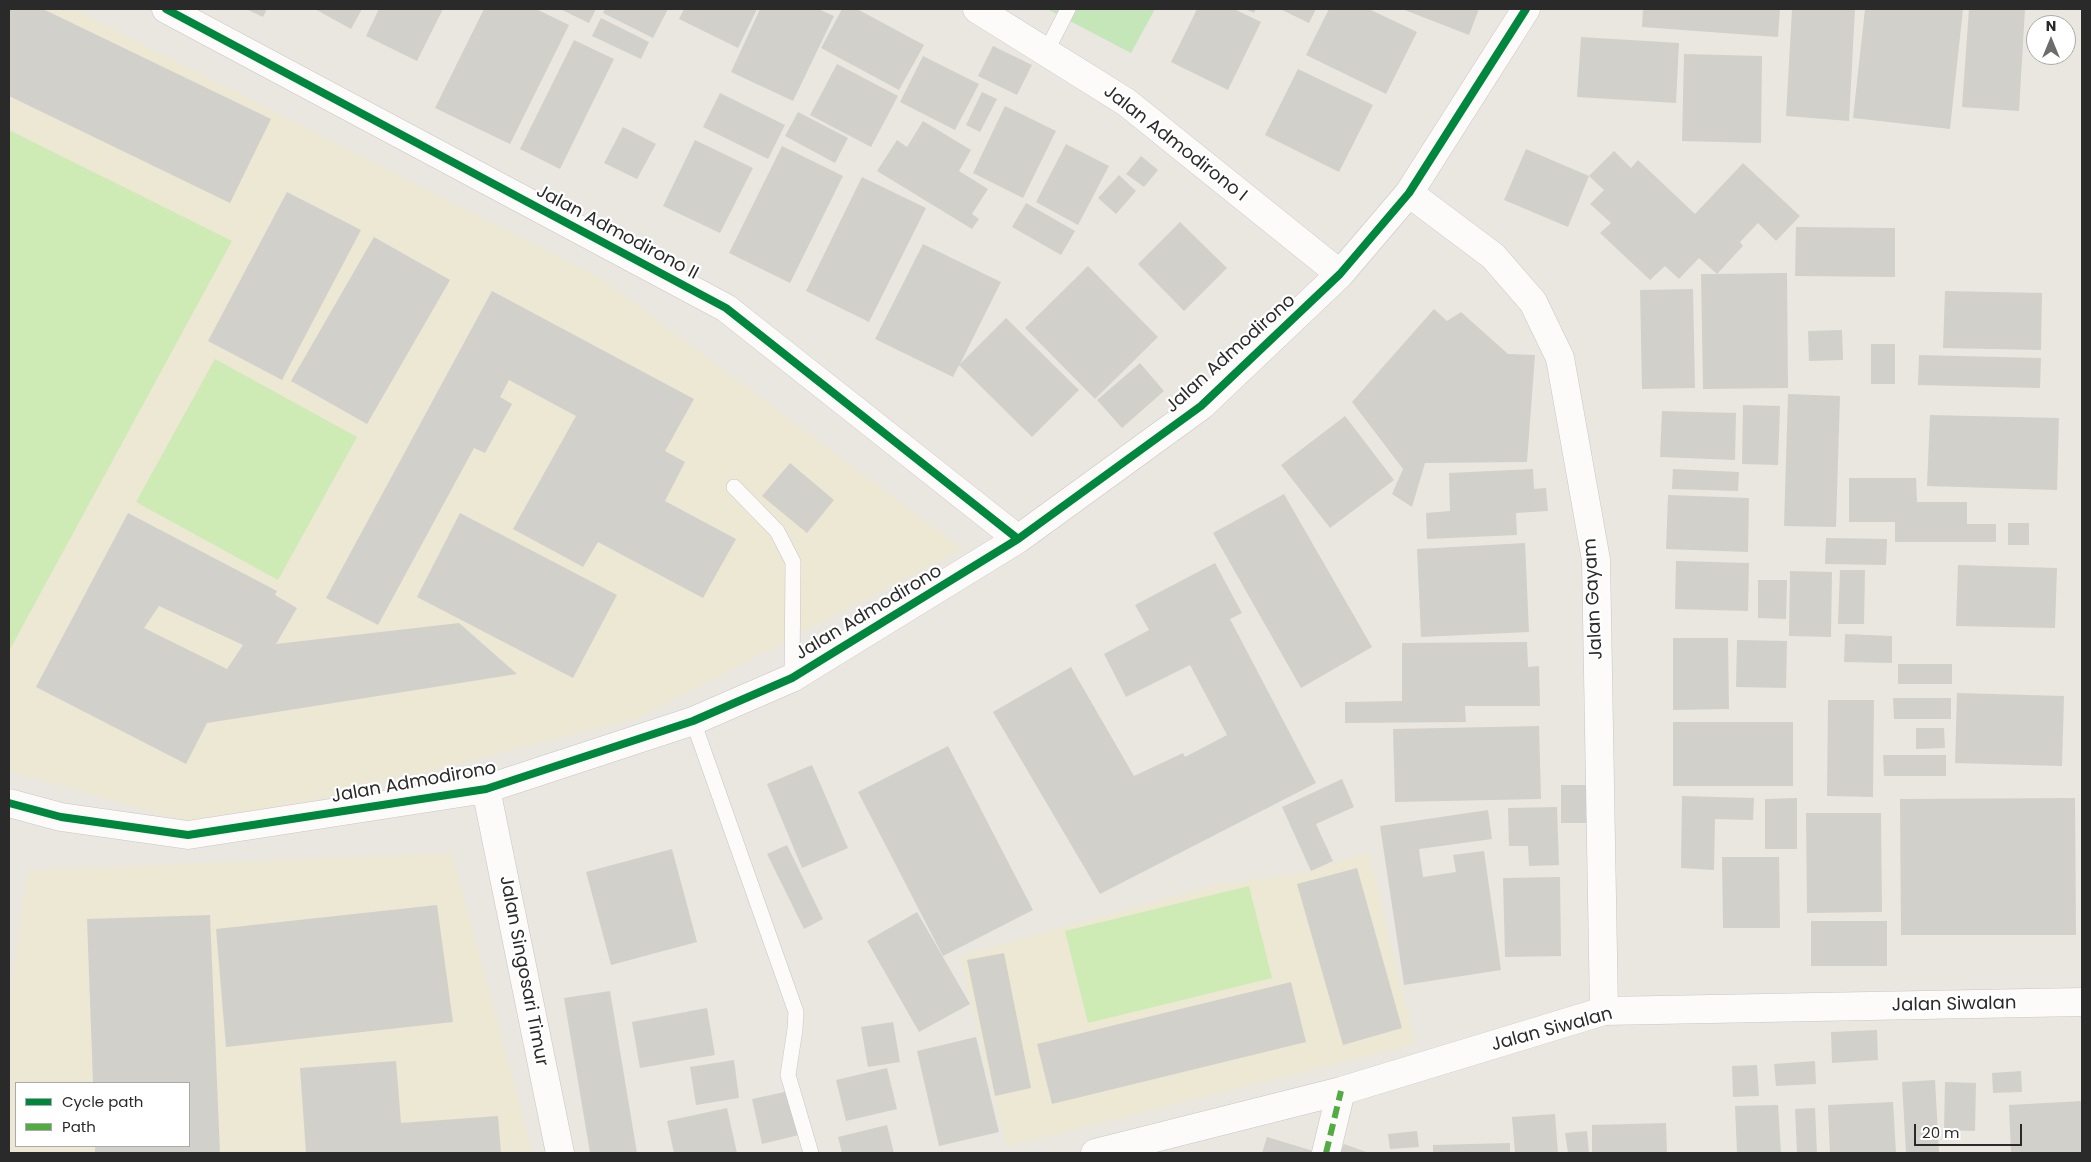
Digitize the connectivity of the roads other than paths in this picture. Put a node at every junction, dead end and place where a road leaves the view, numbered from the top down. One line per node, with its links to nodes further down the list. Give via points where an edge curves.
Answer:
1 (166, 9): 9 (street, Jalan Admodirono II, via 726,308)
2 (977, 9): 5 (street, Jalan Admodirono I)
3 (1068, 9): 5 (lane)
4 (1526, 9): 6 (street, Jalan Admodirono)
5 (1046, 52): 7 (street, Jalan Admodirono I, via 1126,102)
6 (1409, 193): 7 (street, Jalan Admodirono); 15 (street, Jalan Gayam, via 1493,256 1533,302 1560,358 1596,560)
7 (1340, 274): 9 (street, Jalan Admodirono, via 1201,406)
8 (734, 487): 10 (lane, via 777,531 794,562)
9 (1018, 539): 10 (street, Jalan Admodirono)
10 (792, 678): 11 (street, Jalan Admodirono)
11 (693, 721): 12 (street, Jalan Admodirono); 18 (lane, via 796,1012 788,1075)
12 (486, 789): 13 (street, Jalan Admodirono, via 188,835 61,817); 17 (street, Jalan Singosari Timur)
13 (9, 803)
14 (2082, 1002): 15 (street, Jalan Siwalan)
15 (1604, 1012): 16 (street, Jalan Siwalan)
16 (1341, 1091): 19 (street, Jalan Siwalan); 20 (street)
17 (560, 1153)
18 (811, 1153)
19 (1095, 1153)
20 (1326, 1153)

